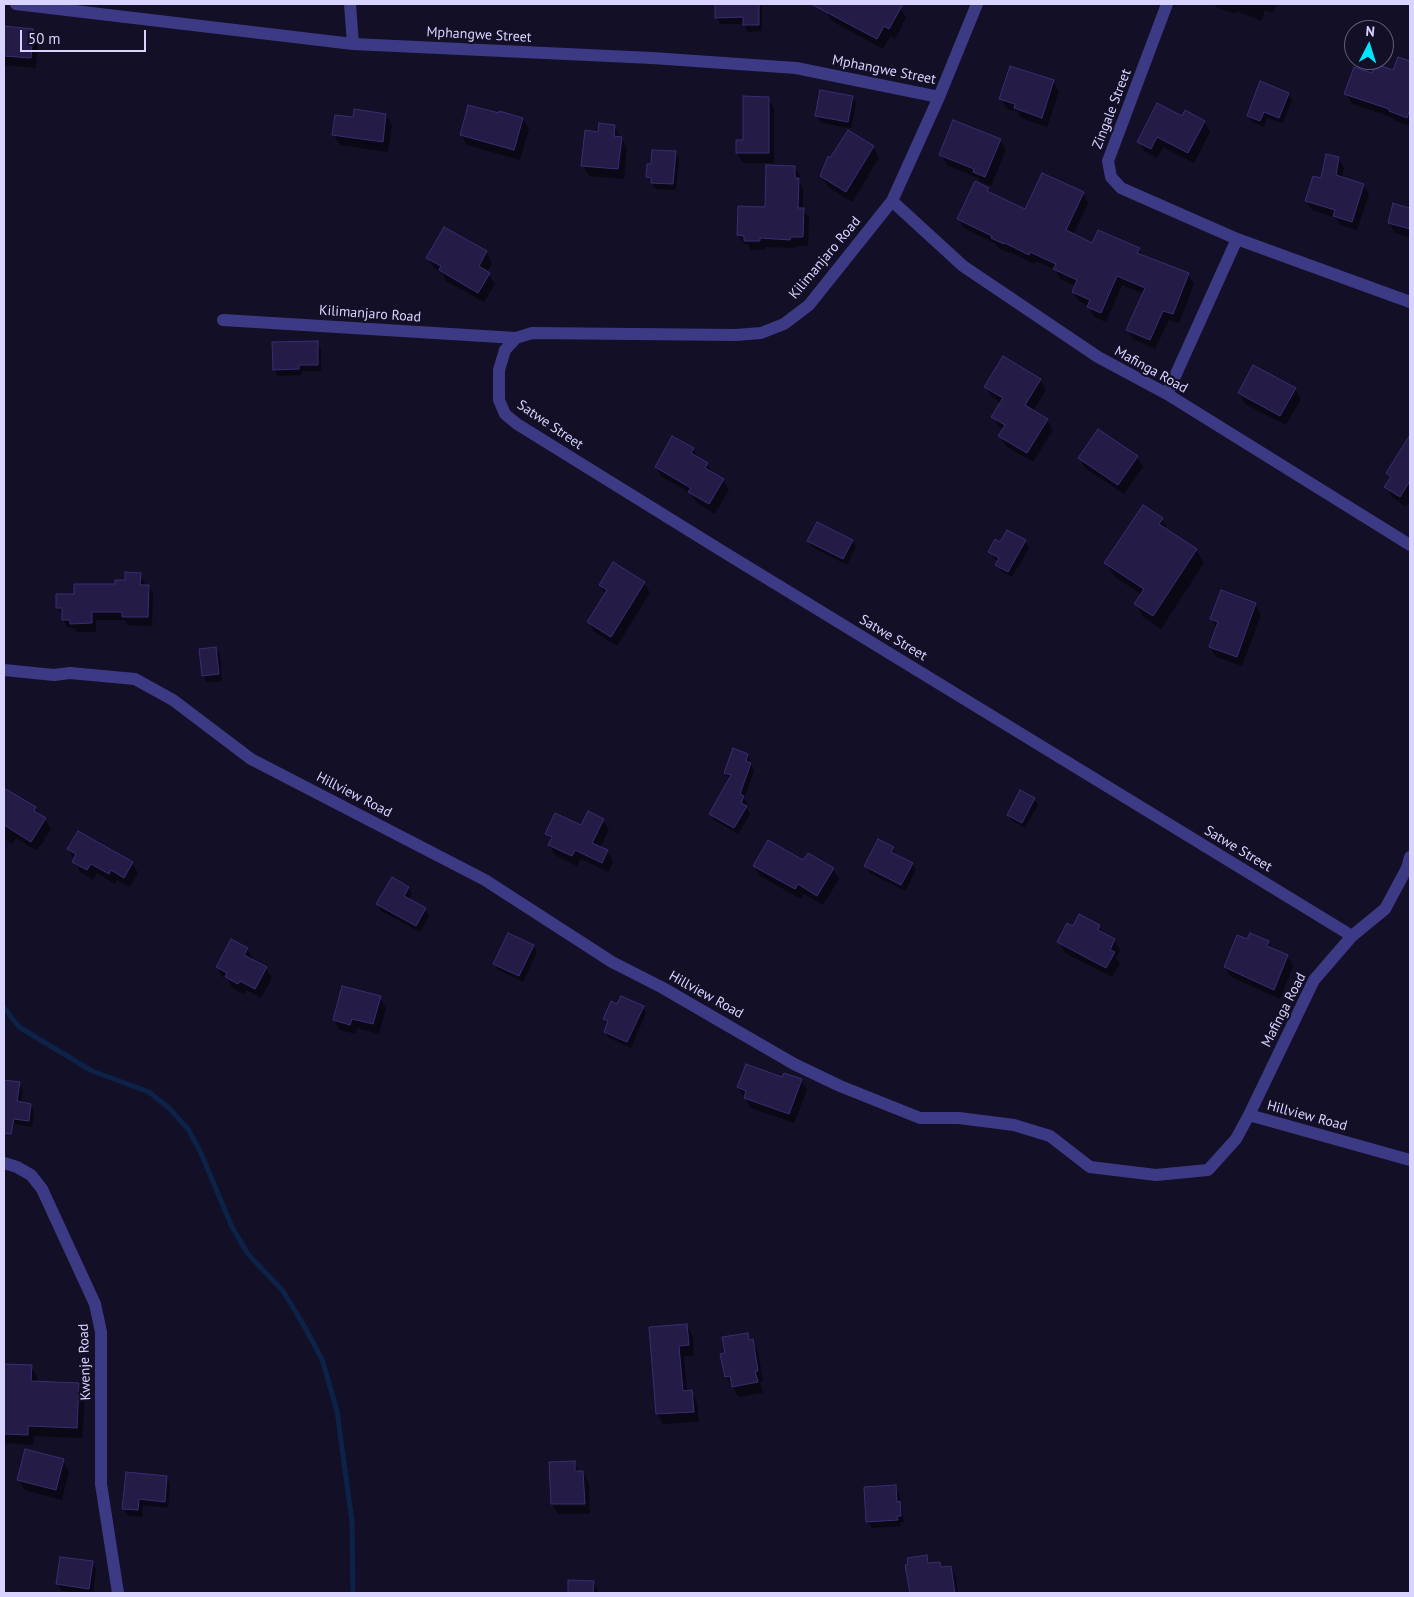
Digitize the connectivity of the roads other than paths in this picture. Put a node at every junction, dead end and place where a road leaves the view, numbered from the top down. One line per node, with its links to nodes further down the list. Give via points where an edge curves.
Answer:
1 (16, 4): 5 (street, Mphangwe Street)
2 (350, 4): 5 (street)
3 (977, 4): 6 (street, Kilimanjaro Road)
4 (1167, 4): 8 (street, Zingale Street, via 1108,161 1111,177 1121,188)
5 (353, 44): 6 (street, Mphangwe Street, via 796,68)
6 (940, 97): 7 (street, Kilimanjaro Road)
7 (892, 201): 11 (street, Kilimanjaro Road, via 809,305 784,324 761,333 736,336 532,333); 12 (street, Mafinga Road, via 964,266 1098,357)
8 (1237, 238): 9 (street, Zingale Street); 12 (street)
9 (1410, 302)
10 (223, 320): 11 (street, Kilimanjaro Road)
11 (516, 338): 16 (street, Satwe Street, via 505,350 499,370 499,400 506,414 517,424)
12 (1167, 394): 13 (street, Mafinga Road)
13 (1410, 545)
14 (4, 670): 17 (street, Hillview Road, via 135,679 173,700 251,759 485,880 612,962 671,992 794,1064 920,1118 959,1118 1014,1125 1050,1136 1090,1167 1156,1175 1208,1170 1236,1139)
15 (1410, 857): 16 (street, Mafinga Road, via 1408,868 1385,909)
16 (1352, 936): 17 (street, Mafinga Road, via 1314,980)
17 (1249, 1115): 18 (street, Hillview Road)
18 (1410, 1160)
19 (4, 1163): 20 (street, Kwenje Road, via 31,1174 42,1189 96,1304 101,1332 101,1484)
20 (118, 1593)

